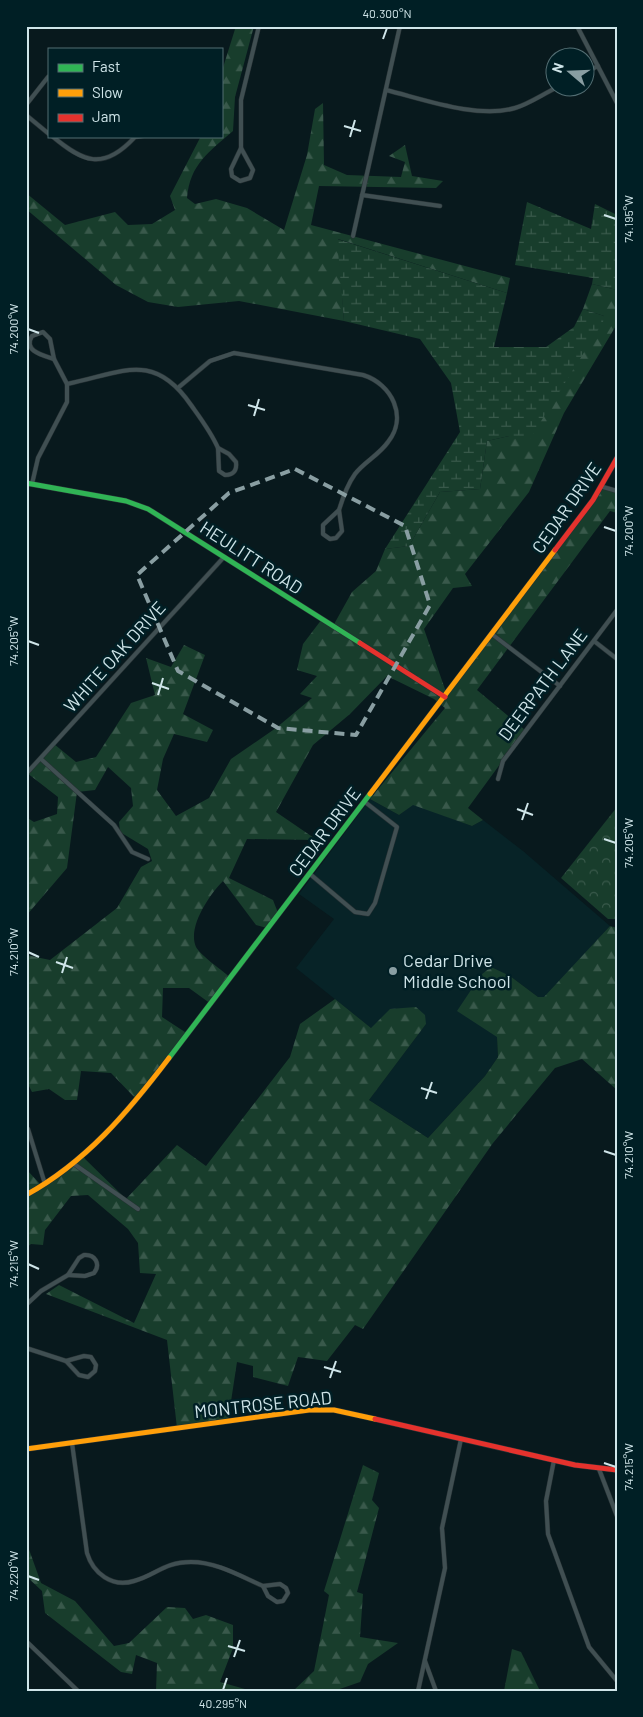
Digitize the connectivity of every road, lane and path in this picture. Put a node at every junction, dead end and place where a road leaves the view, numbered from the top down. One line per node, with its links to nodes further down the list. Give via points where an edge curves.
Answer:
1 (259, 26): 14 (street, via 240,100)
2 (400, 26): 6 (street)
3 (577, 26): 4 (street)
4 (598, 66): 8 (street)
5 (48, 78): 9 (street)
6 (386, 90): 7 (street, via 494,112 517,107); 15 (street)
7 (546, 93)
8 (617, 103)
9 (26, 105)
10 (26, 115): 11 (street)
11 (48, 133)
12 (54, 138): 13 (street, via 74,154 93,160 118,154)
13 (133, 138)
14 (241, 148): 14 (street, via 253,170 250,178 244,181 236,180 231,172)
15 (362, 195): 16 (street); 17 (street)
16 (440, 206)
17 (353, 236)
18 (54, 359): 18 (street, via 49,336 43,332 32,336 33,350); 19 (street)
19 (67, 384): 20 (street, via 136,369 156,372); 23 (street, via 66,407 38,458)
20 (179, 387): 21 (street); 26 (street, via 210,361 234,353 363,375 381,384 395,405 395,430 387,444 353,476)
21 (218, 448): 21 (street, via 236,462 236,470 232,474 225,475 219,471)
22 (617, 458): 24 (street, CEDAR DRIVE)
23 (29, 484): 27 (street, HEULITT ROAD, via 140,505)
24 (603, 487): 25 (street); 29 (street, CEDAR DRIVE)
25 (617, 491)
26 (339, 510): 26 (street, via 342,531 330,539 323,534 323,525)
27 (224, 557): 33 (street, HEULITT ROAD); 34 (street, WHITE OAK DRIVE)
28 (617, 610): 30 (street, DEERPATH LANE)
29 (492, 634): 32 (street); 33 (street, CEDAR DRIVE)
30 (594, 641): 31 (street); 32 (street, DEERPATH LANE)
31 (617, 659)
32 (560, 686): 36 (street, DEERPATH LANE, via 503,761)
33 (445, 697): 37 (street, CEDAR DRIVE)
34 (41, 759): 35 (street, WHITE OAK DRIVE); 38 (street, via 114,825 132,852)
35 (26, 774)
36 (498, 779)
37 (365, 802): 39 (street, CEDAR DRIVE); 39 (street, via 397,827 368,914 358,913)
38 (148, 858)
39 (310, 874): 41 (street, CEDAR DRIVE, via 140,1096 105,1137)
40 (28, 1129): 42 (street)
41 (74, 1164): 42 (street, CEDAR DRIVE); 44 (street)
42 (45, 1184): 43 (street, CEDAR DRIVE)
43 (26, 1195)
44 (138, 1209)
45 (68, 1276): 45 (street, via 80,1256 88,1255 96,1260 97,1266 92,1275); 46 (street, via 41,1291)
46 (26, 1305)
47 (26, 1348): 48 (street)
48 (66, 1361): 48 (street, via 89,1356 95,1362 95,1372 88,1377 80,1376)
49 (461, 1438): 50 (street, MONTROSE ROAD, via 349,1412 320,1410); 52 (street, MONTROSE ROAD); 58 (street, via 442,1528 444,1568)
50 (72, 1443): 51 (street, MONTROSE ROAD); 56 (street, via 87,1553 103,1576 119,1582 131,1582 166,1566 193,1562 221,1567)
51 (26, 1450)
52 (554, 1460): 53 (street, MONTROSE ROAD); 59 (street, via 545,1508 550,1543 589,1647)
53 (599, 1470): 54 (street, MONTROSE ROAD); 55 (street)
54 (617, 1470)
55 (617, 1516)
56 (263, 1586): 56 (street, via 282,1584 287,1596 283,1601 274,1601)
57 (26, 1641): 60 (street)
58 (426, 1661): 61 (street); 62 (street)
59 (617, 1681)
60 (78, 1691)
61 (418, 1691)
62 (436, 1691)

